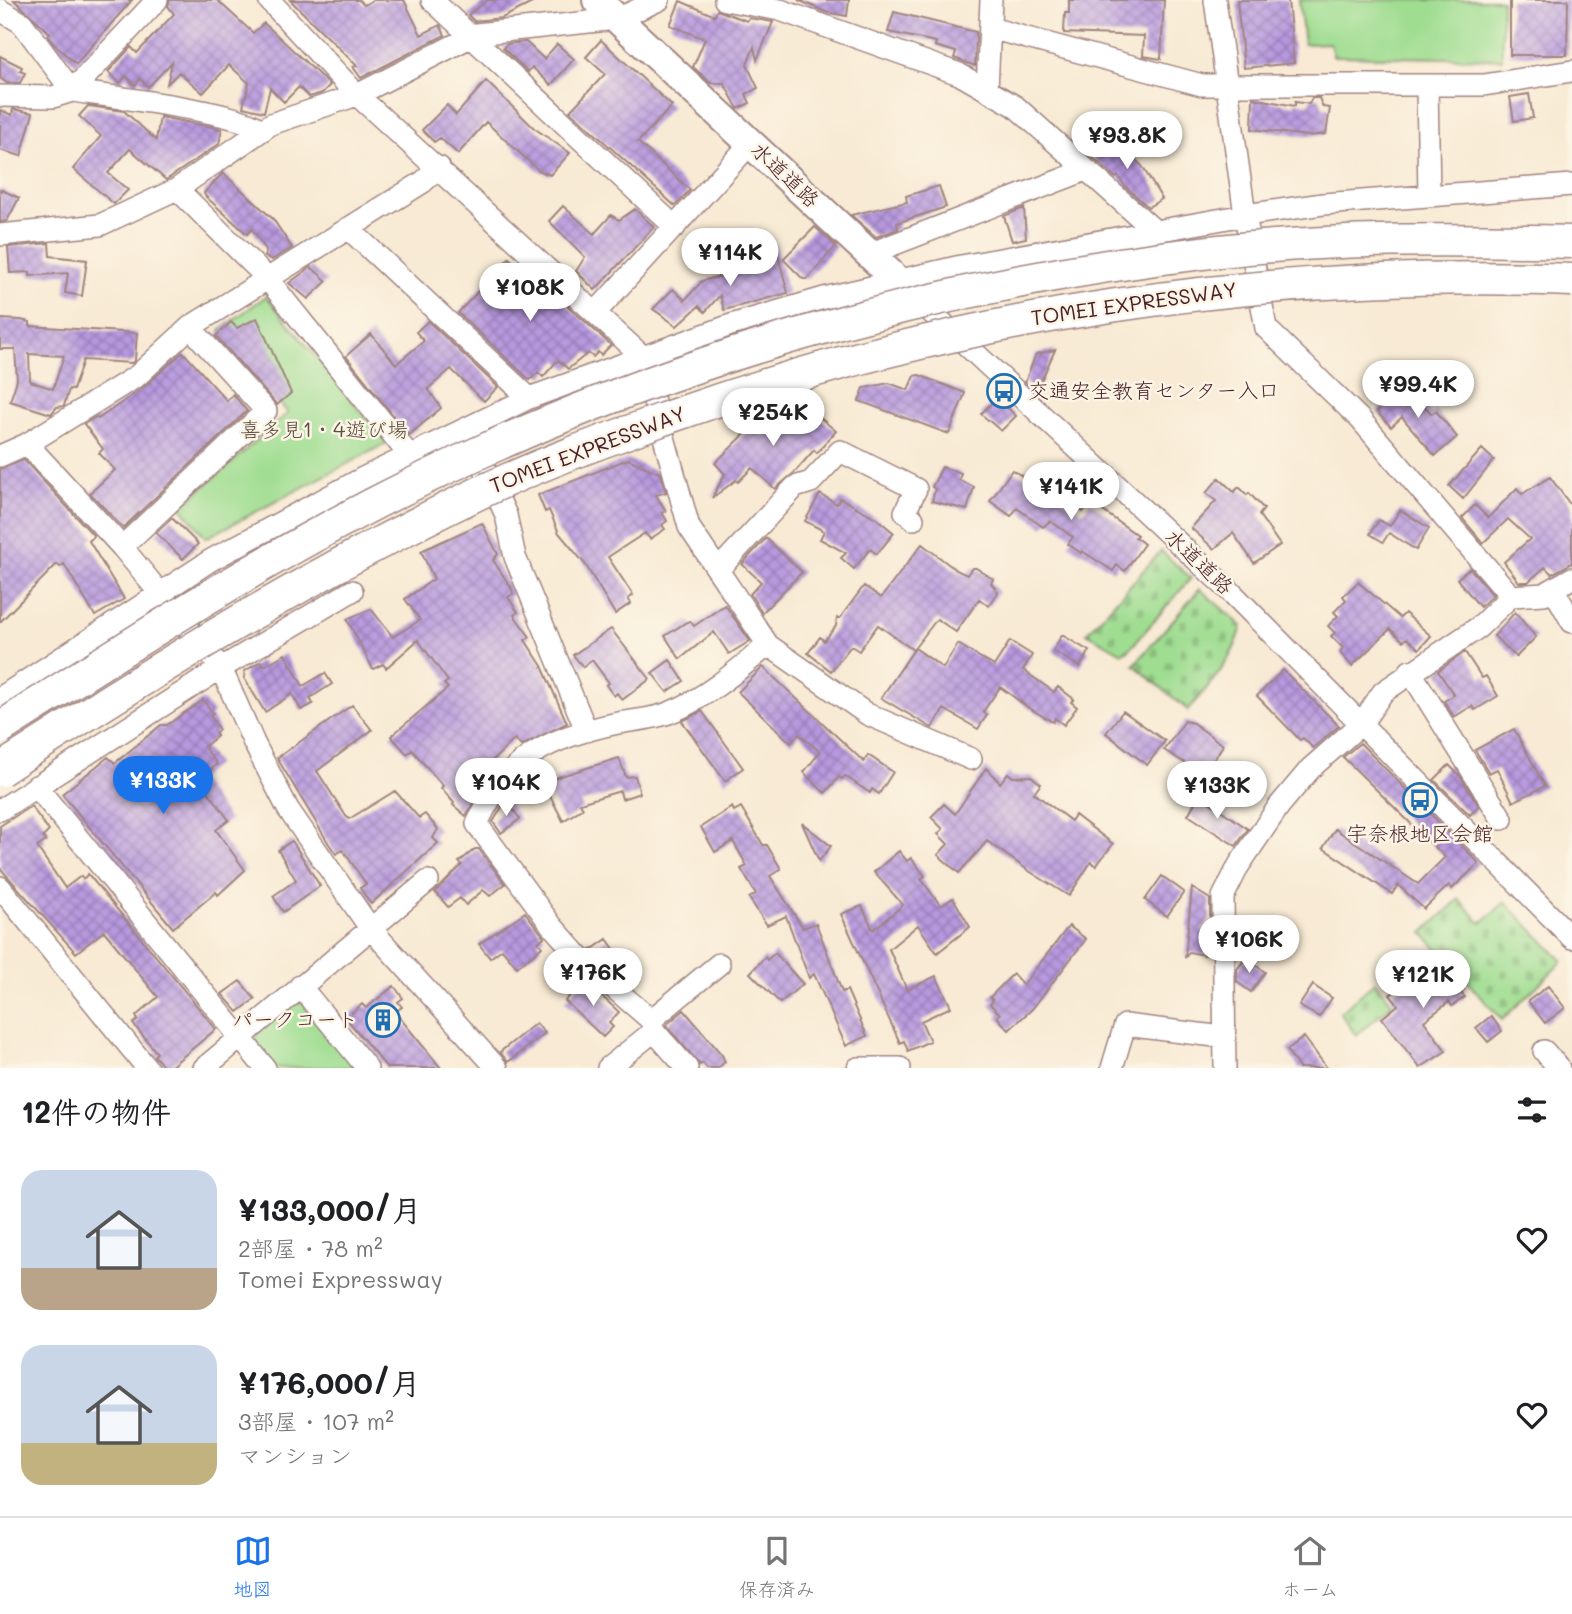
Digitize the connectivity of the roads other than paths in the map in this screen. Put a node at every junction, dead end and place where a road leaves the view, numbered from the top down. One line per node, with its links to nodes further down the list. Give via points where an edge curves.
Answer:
1 (157, 0): 18 (street)
2 (269, 0): 19 (street)
3 (432, 0): 13 (street)
4 (597, 0): 11 (main road, 水道道路)
5 (659, 0): 11 (street)
6 (725, 0): 9 (street)
7 (991, 0): 12 (street)
8 (1215, 0): 15 (street)
9 (782, 5): 17 (street, via 960,74)
10 (0, 10): 18 (street, via 22,23)
11 (617, 19): 13 (street, via 494,31); 22 (main road, 水道道路)
12 (990, 28): 15 (street, via 1202,85); 17 (street)
13 (469, 38): 19 (street); 29 (street)
14 (1572, 71): 16 (street, via 1484,85)
15 (1225, 85): 16 (street); 28 (street)
16 (1427, 85): 27 (street)
17 (987, 90): 24 (street, via 1015,106)
18 (72, 91): 20 (street, via 53,97); 21 (street, via 207,112 251,122)
19 (357, 95): 21 (street); 23 (street)
20 (0, 96)
21 (261, 131): 26 (street)
22 (751, 144): 29 (street); 34 (main road, 水道道路)
23 (439, 167): 30 (street, via 423,182); 38 (street)
24 (1086, 170): 31 (street); 34 (street)
25 (1572, 185): 27 (street)
26 (177, 189): 32 (street, via 100,225); 35 (street)
27 (1429, 195): 28 (street)
28 (1245, 215): 31 (street); 52 (street, via 1266,328 1360,419)
29 (676, 227): 38 (street)
30 (348, 228): 35 (street); 41 (street)
31 (1155, 231): 36 (street, via 1024,252)
32 (0, 235)
33 (1572, 242): 59 (highway, TOMEI EXPRESSWAY, bridge, via 1396,241 1213,252 995,286 803,333 611,397 392,494 178,614)
34 (869, 254): 36 (main road, 水道道路)
35 (266, 277): 39 (street); 44 (street)
36 (897, 280): 40 (street, via 731,324); 58 (street, 水道道路, via 1232,593)
37 (1572, 280): 62 (highway, TOMEI EXPRESSWAY, bridge, via 1343,281 1236,288 1101,305 855,359 736,394 561,458 412,526 215,634)
38 (596, 312): 40 (street)
39 (190, 327): 43 (street, via 137,376); 47 (street, via 266,411)
40 (641, 355): 41 (street); 48 (street, via 689,527)
41 (529, 398): 42 (street)
42 (466, 426): 44 (street); 60 (street, via 506,514 515,557)
43 (27, 444): 45 (street); 47 (street)
44 (409, 455): 51 (street, via 278,523)
45 (0, 456)
46 (913, 519): 48 (street, via 905,512 916,489 840,451 811,482 795,487)
47 (122, 547): 51 (street)
48 (718, 570): 54 (street)
49 (1563, 584): 52 (street, via 1544,594); 53 (street)
50 (352, 591): 55 (street)
51 (160, 593): 55 (street); 57 (street)
52 (1511, 596): 56 (street, via 1479,627)
53 (1572, 622)
54 (768, 645): 60 (street, via 671,713); 61 (street, via 867,714)
55 (221, 668): 63 (street); 68 (street, via 288,809)
56 (1410, 671): 58 (street, via 1383,692); 65 (street)
57 (0, 698)
58 (1362, 723): 69 (street, 水道道路); 74 (street, via 1311,768 1279,806 1223,897)
59 (0, 728)
60 (586, 730): 72 (street, via 545,745 520,761 477,824 552,926)
61 (971, 759)
62 (0, 771)
63 (36, 786): 64 (street); 73 (street)
64 (0, 810)
65 (1502, 819)
66 (428, 881): 68 (street)
67 (0, 887): 76 (street)
68 (370, 928): 71 (street); 80 (street)
69 (1572, 938)
70 (719, 964): 72 (street)
71 (300, 986): 73 (street); 79 (street)
72 (652, 1025): 81 (street); 82 (street)
73 (240, 1037): 77 (street); 78 (street)
74 (1223, 1037): 85 (street, via 1125,1025); 86 (street)
75 (1544, 1051): 87 (street)
76 (147, 1068)
77 (204, 1068)
78 (265, 1068)
79 (367, 1068)
80 (497, 1068)
81 (608, 1068)
82 (687, 1068)
83 (858, 1068): 84 (street)
84 (900, 1068)
85 (1112, 1068)
86 (1225, 1068)
87 (1559, 1068)

